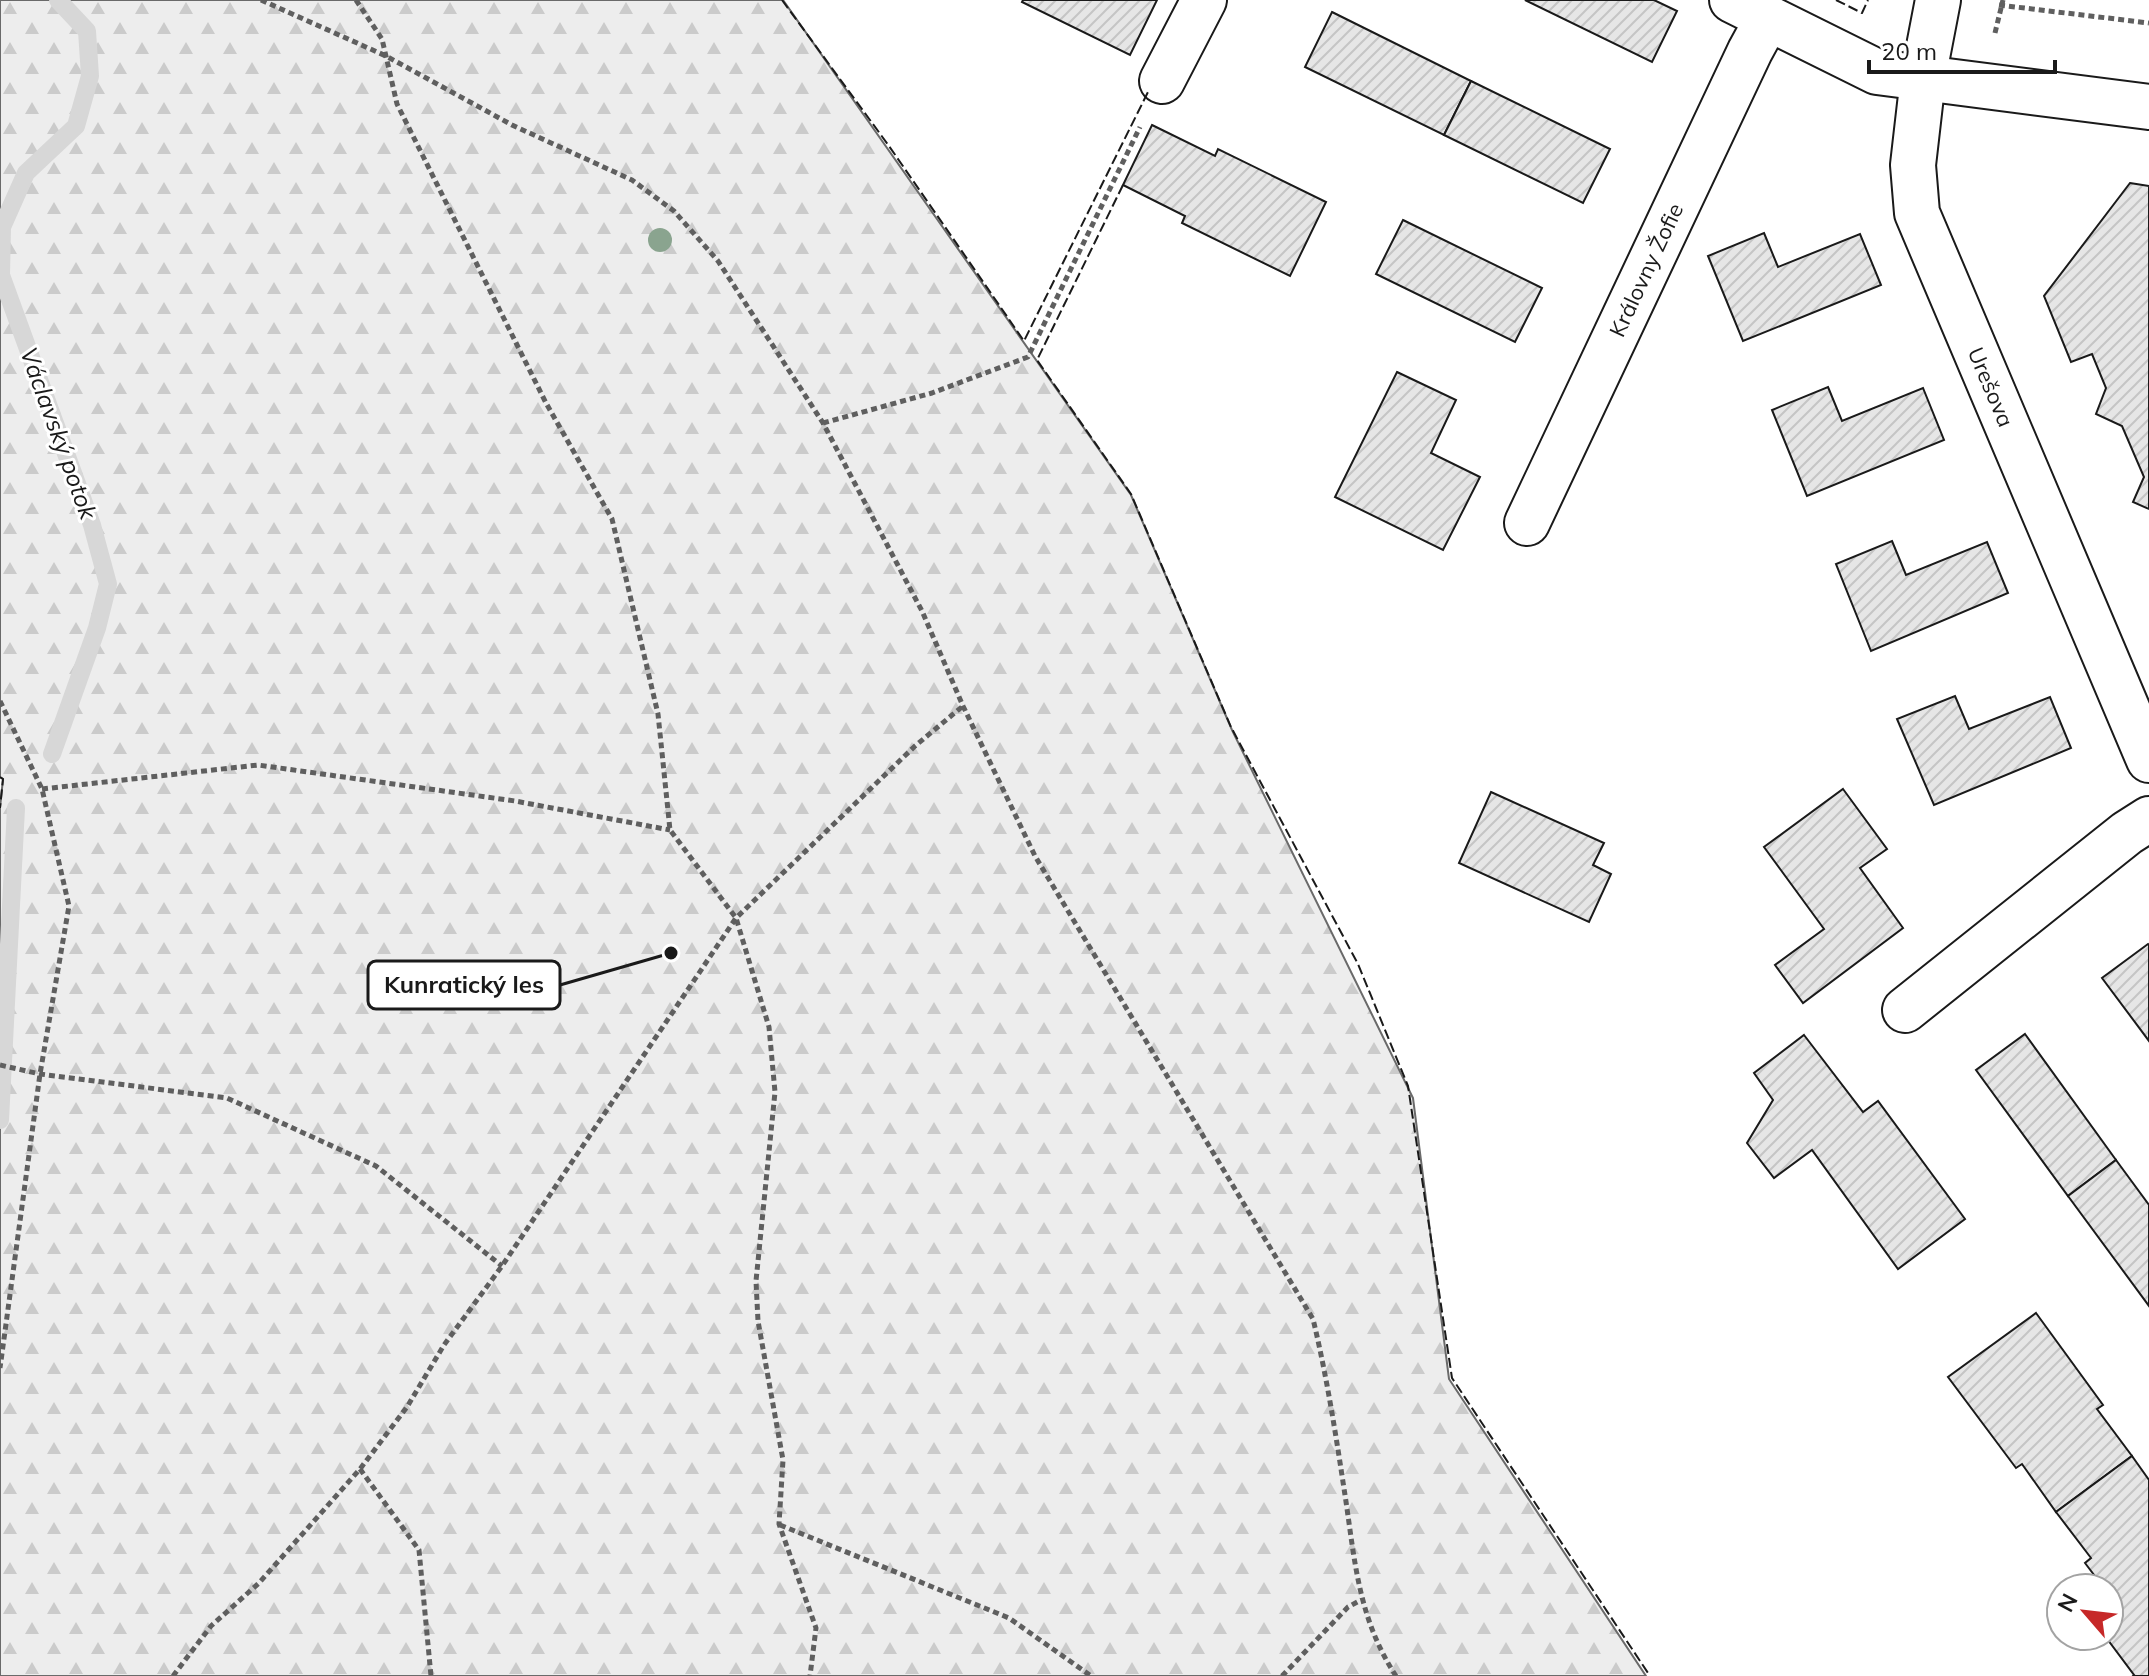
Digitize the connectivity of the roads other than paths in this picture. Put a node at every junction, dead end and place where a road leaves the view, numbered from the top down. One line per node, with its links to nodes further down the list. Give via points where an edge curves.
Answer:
1 (1204, 0): 5 (street)
2 (1750, 9): 4 (street, Královny Žofie, via 1877,72); 7 (street, Královny Žofie, via 1743,65)
3 (1936, 11): 4 (street, Urešova)
4 (1923, 78): 6 (street, Královny Žofie); 8 (street, Urešova, via 1913,165 1917,213)
5 (1162, 81)
6 (2149, 107)
7 (1527, 523)
8 (2149, 760)
9 (2149, 819): 10 (street)
10 (1905, 1010)

